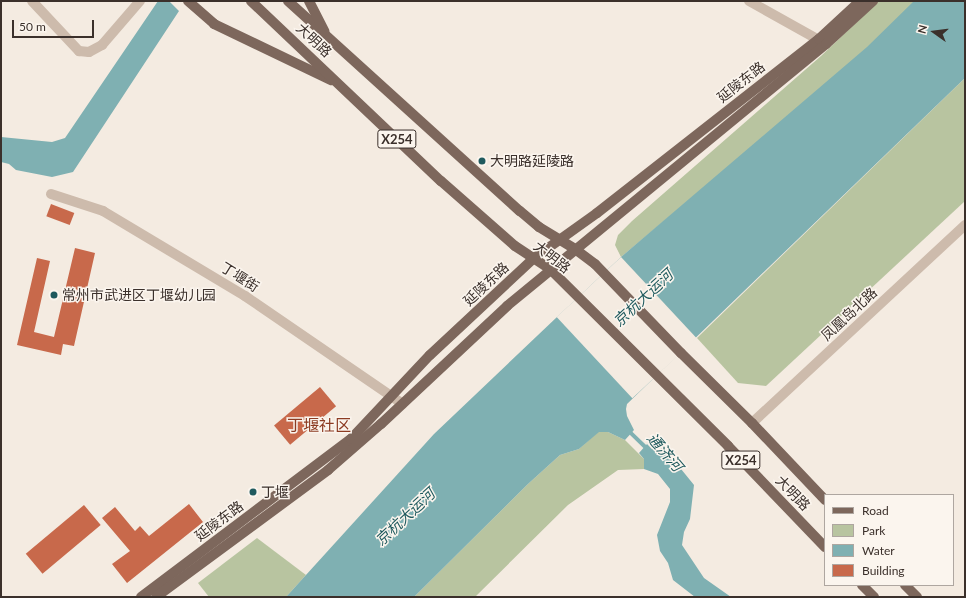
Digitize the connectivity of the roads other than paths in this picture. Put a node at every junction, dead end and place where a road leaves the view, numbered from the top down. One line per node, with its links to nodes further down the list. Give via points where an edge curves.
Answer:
1 (32, 1): 2 (street, via 79,51 89,52 102,46)
2 (140, 1)
3 (188, 1): 12 (main road, via 214,24)
4 (251, 1): 12 (main road, 大明路 / X254)
5 (288, 1): 10 (main road, 大明路 / X254)
6 (309, 1): 10 (main road)
7 (749, 1): 11 (street)
8 (860, 1): 11 (main road, 延陵东路)
9 (873, 1): 11 (main road, 延陵东路)
10 (326, 36): 15 (main road, 大明路 / X254, via 520,211 539,227)
11 (823, 41): 15 (main road, 延陵东路); 16 (main road, 延陵东路)
12 (340, 84): 17 (main road, 大明路 / X254, via 441,181 515,246)
13 (51, 194): 19 (street, 丁堰街, via 103,211 130,227 245,296)
14 (965, 225): 21 (street, 凤凰岛北路)
15 (559, 238): 16 (main road, 大明路 / X254); 17 (main road, 延陵东路)
16 (575, 249): 18 (main road, 延陵东路); 21 (main road, 大明路 / X254, via 596,264)
17 (534, 258): 18 (main road, 大明路 / X254); 19 (main road, 延陵东路, via 430,356)
18 (550, 269): 20 (main road, 延陵东路); 23 (main road, 大明路 / X254)
19 (391, 397): 20 (street, 丁堰街); 26 (main road, 延陵东路, via 351,439)
20 (403, 404): 27 (main road, 延陵东路, via 328,470)
21 (752, 423): 22 (main road, 大明路 / X254)
22 (824, 499)
23 (824, 545)
24 (863, 586): 28 (main road)
25 (907, 586): 29 (main road)
26 (141, 597)
27 (156, 597)
28 (874, 597)
29 (917, 597)

